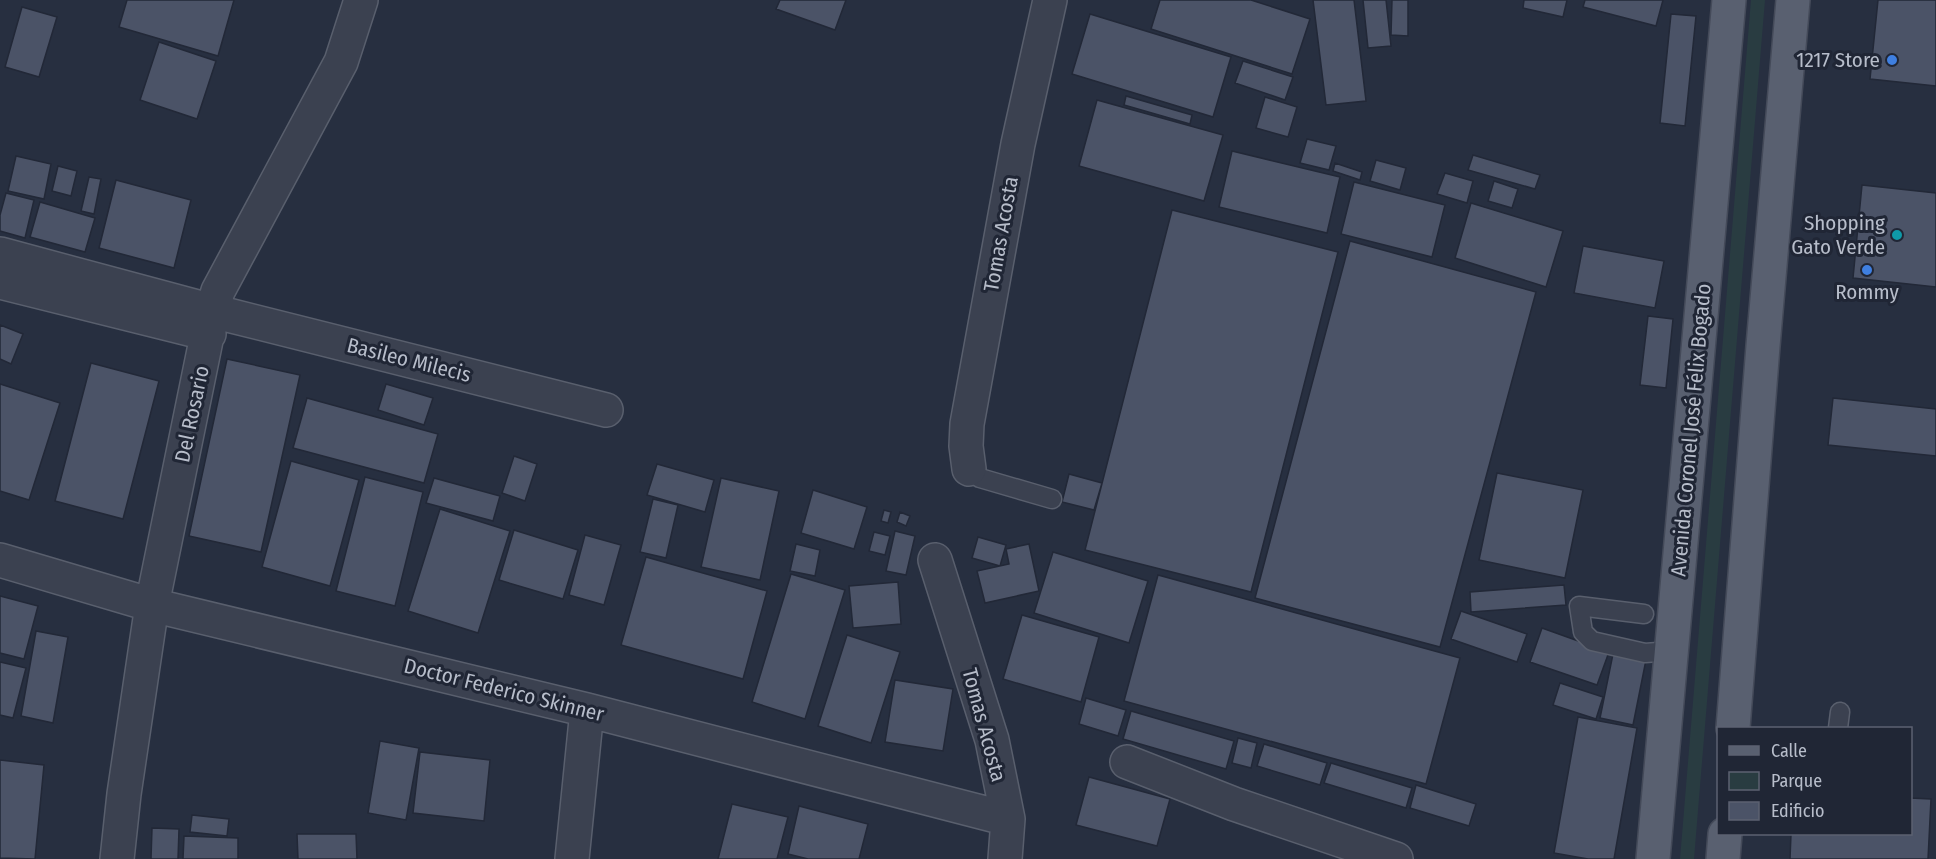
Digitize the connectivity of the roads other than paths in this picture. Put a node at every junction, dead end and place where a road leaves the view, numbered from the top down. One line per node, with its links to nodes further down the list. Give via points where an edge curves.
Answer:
1 (362, 0): 7 (street, Del Rosario, via 341,62 218,291)
2 (1050, 0): 9 (street, Tomas Acosta, via 1018,144 967,424)
3 (1729, 0): 15 (main road, Avenida Coronel José Félix Bogado)
4 (1793, 0): 17 (main road)
5 (0, 254): 7 (street)
6 (0, 282): 7 (street, Basileo Milecis)
7 (211, 323): 8 (street, Basileo Milecis); 13 (street, Del Rosario)
8 (606, 410)
9 (969, 469): 10 (lane, via 980,478)
10 (1052, 499)
11 (0, 560): 13 (street, Doctor Federico Skinner)
12 (935, 560): 19 (street, Tomas Acosta, via 992,740)
13 (152, 605): 16 (street, Doctor Federico Skinner); 21 (street, Del Rosario)
14 (1644, 614): 15 (lane, via 1579,606 1583,632 1592,641 1645,652)
15 (1671, 651): 25 (main road, Avenida Coronel José Félix Bogado)
16 (587, 710): 19 (street, Doctor Federico Skinner); 22 (street)
17 (1733, 727)
18 (1127, 762): 24 (street, via 1234,804)
19 (1008, 819): 23 (street, Tomas Acosta)
20 (1725, 835): 26 (main road)
21 (117, 859)
22 (572, 859)
23 (1005, 859)
24 (1396, 859)
25 (1653, 859)
26 (1723, 859)

